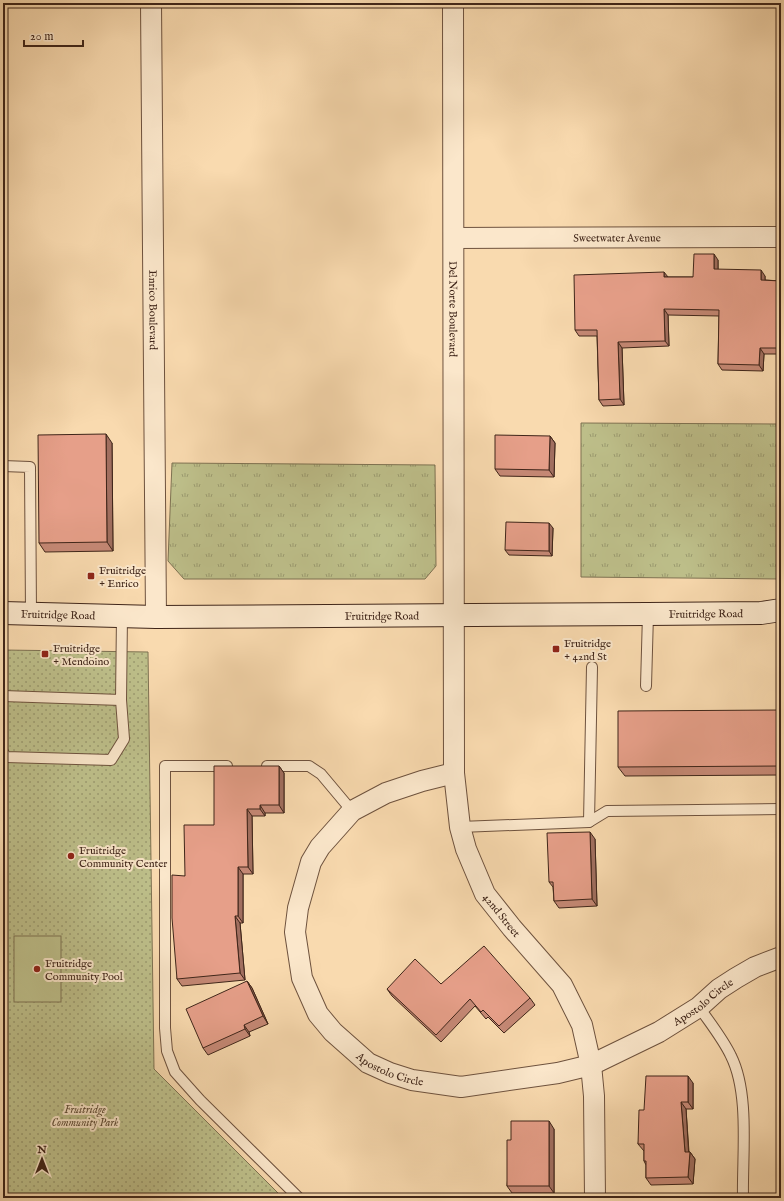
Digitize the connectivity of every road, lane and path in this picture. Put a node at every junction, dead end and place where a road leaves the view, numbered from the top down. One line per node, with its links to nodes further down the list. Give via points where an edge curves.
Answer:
1 (151, 3): 12 (street, Enrico Boulevard)
2 (453, 3): 4 (street, Del Norte Boulevard)
3 (781, 237): 4 (street, Sweetwater Avenue)
4 (454, 238): 9 (street, Del Norte Boulevard)
5 (3, 466): 8 (lane, via 30,466)
6 (3, 613): 8 (main road, Fruitridge Road)
7 (774, 613): 10 (main road, Fruitridge Road)
8 (31, 614): 11 (main road, Fruitridge Road)
9 (455, 614): 10 (main road, Fruitridge Road); 12 (main road, Fruitridge Road); 20 (street, 42nd Street)
10 (648, 614): 14 (lane)
11 (122, 616): 12 (main road, Fruitridge Road); 16 (lane)
12 (156, 617)
13 (592, 667): 23 (lane)
14 (646, 686)
15 (3, 696): 16 (lane)
16 (121, 700): 17 (lane, via 124,739 111,760 6,757)
17 (3, 752)
18 (237, 766): 28 (lane, via 165,766 167,1051 175,1072 200,1100)
19 (253, 766): 22 (lane, via 309,766 321,774)
20 (454, 773): 22 (street, Apostolo Circle, via 386,793); 24 (street, 42nd Street)
21 (781, 809): 23 (lane, via 607,811)
22 (352, 811): 27 (street, Apostolo Circle, via 320,847 311,862 298,908 295,932 302,978 318,1014 333,1032 368,1062 390,1073 412,1080 461,1087 558,1073)
23 (589, 822): 24 (lane)
24 (460, 827): 27 (street, 42nd Street, via 466,849 485,894 562,985 582,1025)
25 (781, 957): 26 (street, Apostolo Circle, via 736,978)
26 (699, 1007): 27 (street, Apostolo Circle, via 659,1032); 30 (lane, via 731,1055 739,1076 742,1098)
27 (591, 1064): 29 (street, 42nd Street)
28 (299, 1198)
29 (596, 1198)
30 (742, 1198)

